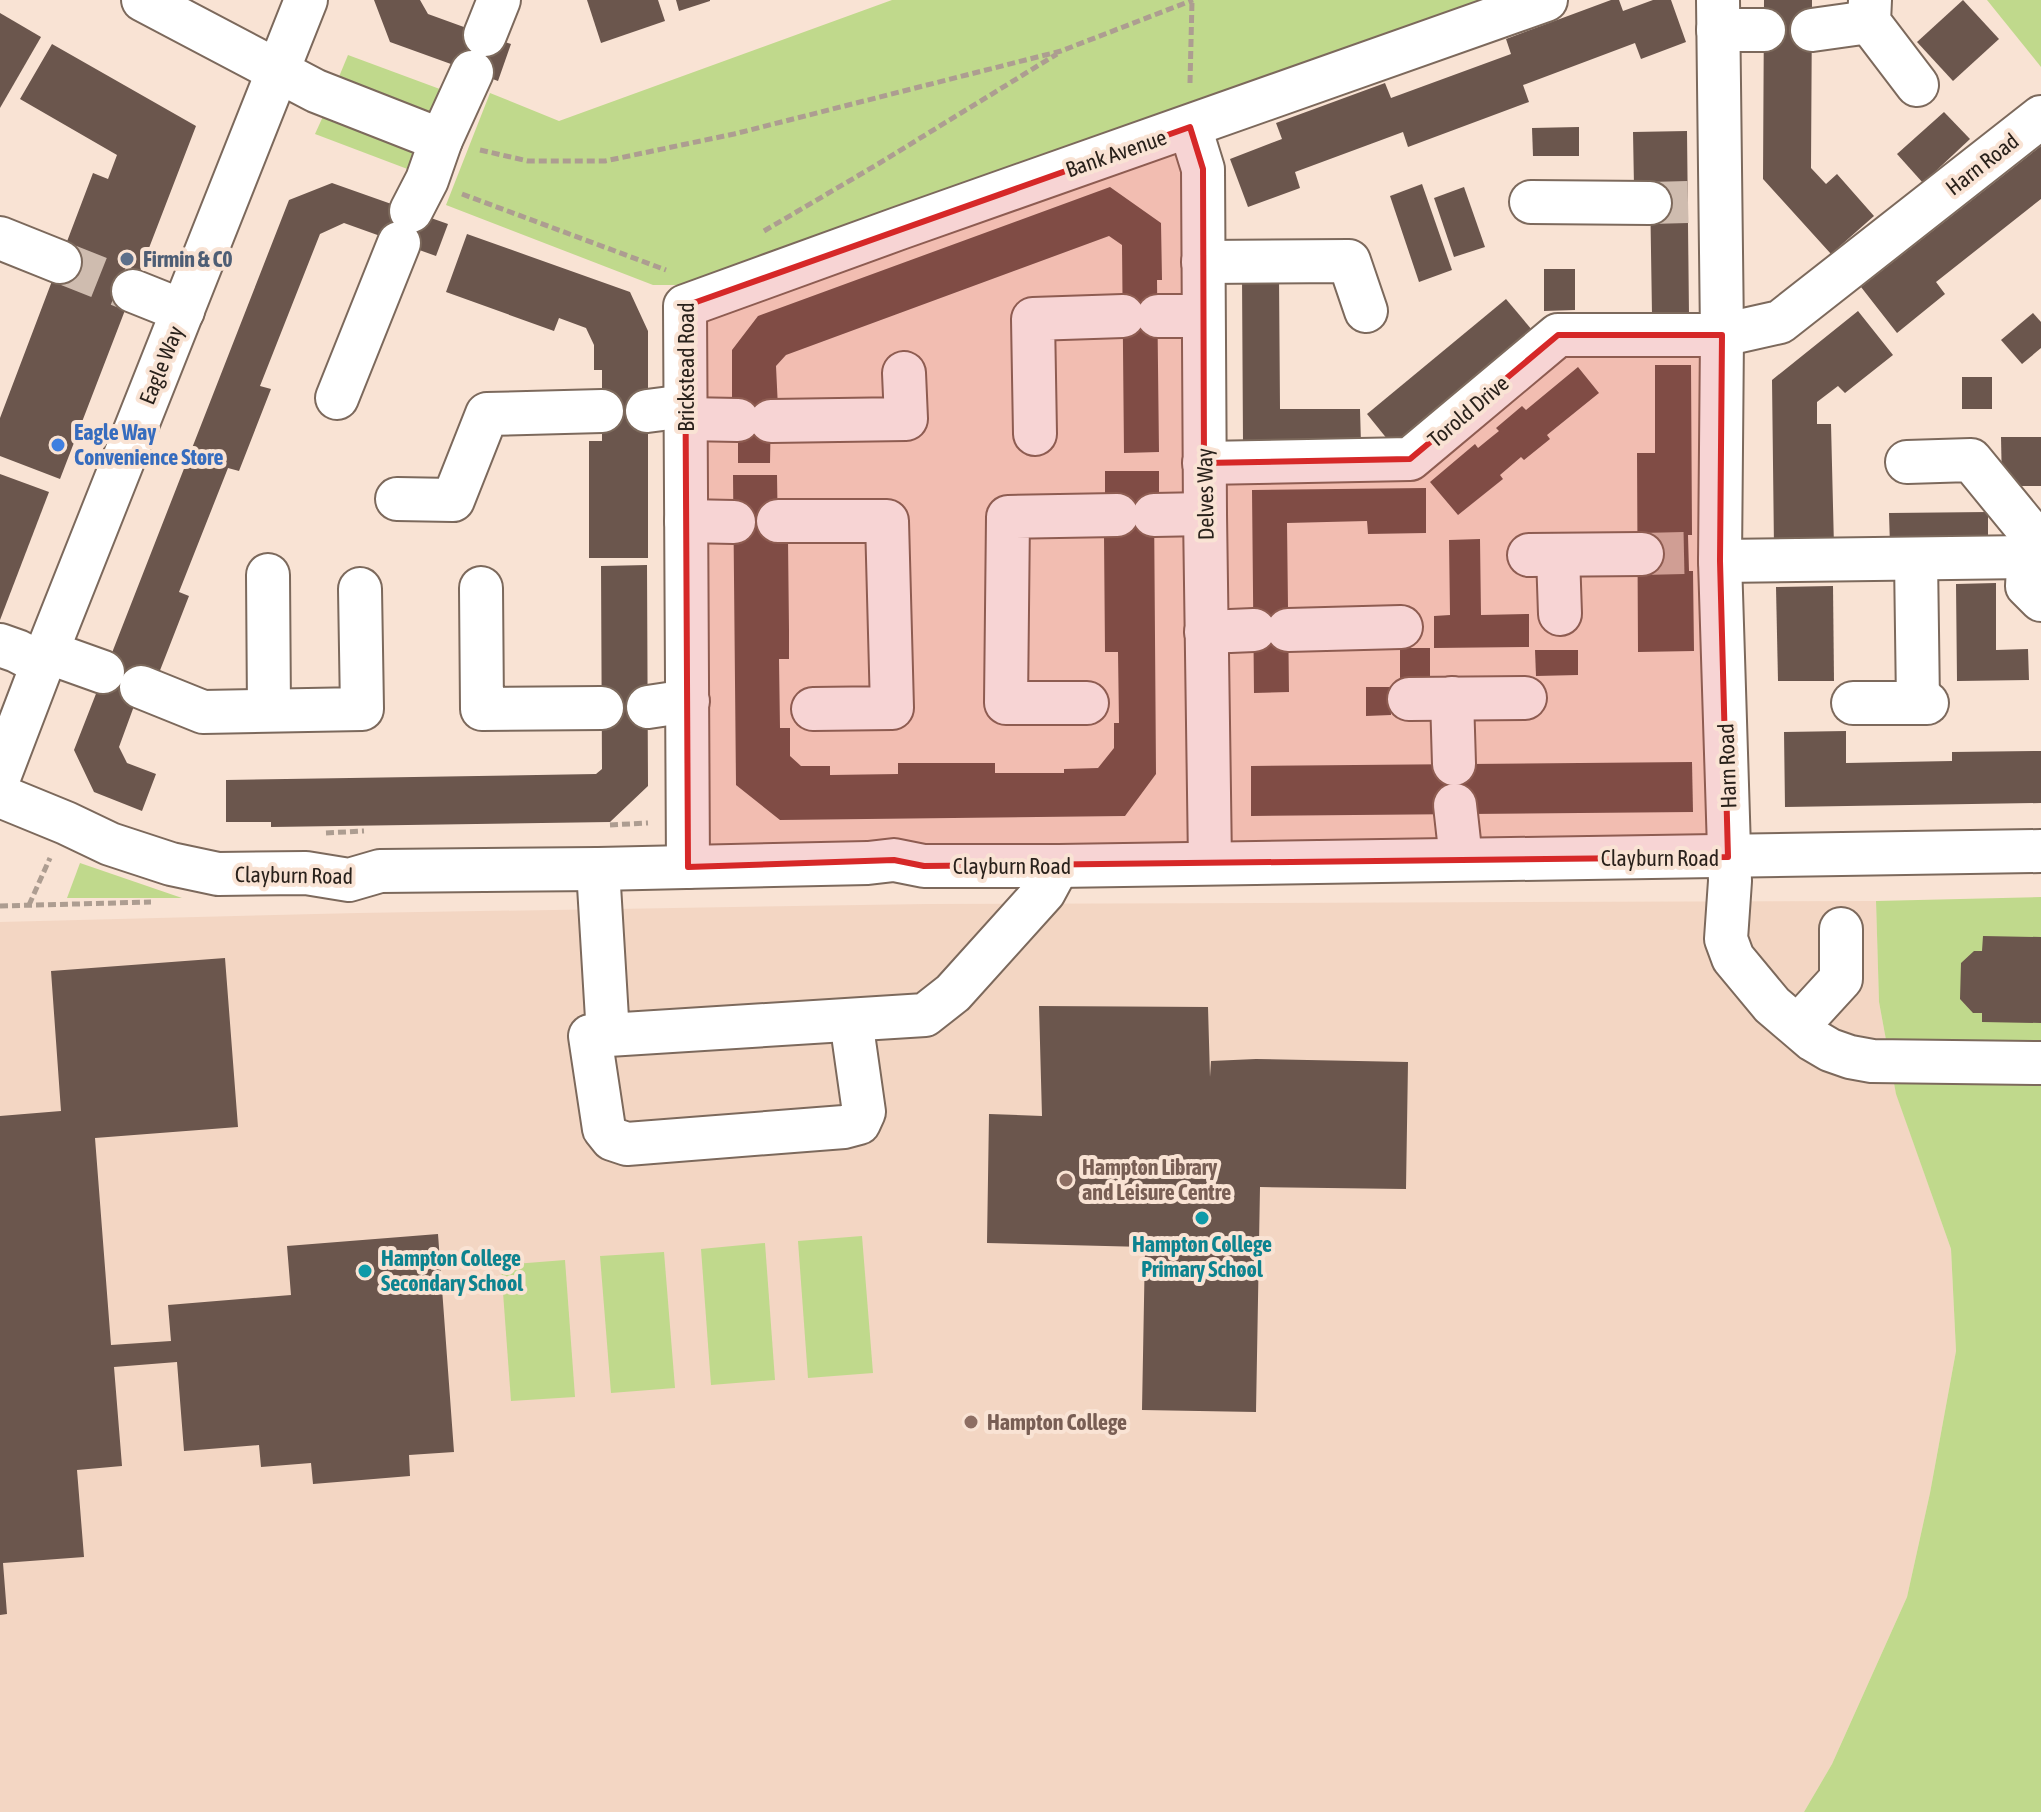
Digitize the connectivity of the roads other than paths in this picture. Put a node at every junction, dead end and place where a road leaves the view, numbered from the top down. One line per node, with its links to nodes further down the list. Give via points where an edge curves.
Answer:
1 (143, 0): 9 (street)
2 (306, 0): 9 (street, Eagle Way)
3 (1546, 0): 12 (street, Bank Avenue)
4 (1869, 11): 7 (street); 10 (street)
5 (1718, 15): 6 (street); 15 (street, Harn Road)
6 (1764, 30)
7 (1812, 30)
8 (485, 35): 13 (street)
9 (278, 70): 13 (street, via 316,91); 21 (street, Eagle Way)
10 (1917, 85)
11 (2041, 117): 24 (street, Harn Road, via 1780,322)
12 (1190, 127): 18 (street, Delves Way, via 1203,169); 20 (street, Bank Avenue)
13 (441, 140): 26 (street)
14 (1531, 202): 15 (street)
15 (1686, 202): 24 (street, Harn Road)
16 (3, 249): 17 (street)
17 (60, 262)
18 (1203, 262): 22 (street, via 1349,261); 23 (street, Delves Way)
19 (133, 291): 21 (street)
20 (685, 306): 28 (street, Brickstead Road)
21 (183, 311): 49 (street, Eagle Way)
22 (1366, 311)
23 (1203, 316): 29 (street, via 1033,319); 31 (street, Delves Way)
24 (1722, 335): 31 (street, Torold Drive, via 1558,335 1410,459); 38 (street, Harn Road)
25 (904, 373): 28 (street, via 906,419 754,421)
26 (337, 398)
27 (602, 411): 32 (street, via 487,414 453,500)
28 (673, 412): 34 (street, Brickstead Road)
29 (1035, 434)
30 (1907, 462): 39 (street, via 1971,460 2030,532)
31 (1204, 463): 33 (street, Delves Way)
32 (397, 499)
33 (1205, 514): 47 (street, Delves Way); 53 (street, via 1008,517 1006,703)
34 (686, 521): 36 (street); 65 (street, Brickstead Road, via 668,704 687,821)
35 (778, 521): 56 (street, via 887,521 892,708)
36 (734, 522)
37 (1642, 554): 45 (street, via 1543,555)
38 (1709, 556): 40 (street); 61 (street, Harn Road)
39 (2028, 557): 40 (street); 44 (street, via 2027,586)
40 (1916, 559): 54 (street, via 1923,703)
41 (268, 575): 57 (street)
42 (481, 588): 55 (street, via 482,709)
43 (360, 589): 57 (street, via 362,709)
44 (2041, 600)
45 (1560, 614)
46 (1401, 627): 47 (street)
47 (1206, 632): 63 (street, Delves Way)
48 (0, 645): 49 (street)
49 (44, 658): 57 (street, via 122,680 203,712); 58 (street, Eagle Way)
50 (1452, 698): 51 (street); 52 (street); 62 (street)
51 (1525, 698)
52 (1409, 699)
53 (1087, 703)
54 (1853, 703)
55 (602, 708)
56 (813, 709)
57 (269, 710)
58 (0, 775)
59 (0, 796): 66 (street, Clayburn Road, via 110,844 218,874 306,873 349,880 380,871)
60 (2041, 851): 61 (street, Clayburn Road)
61 (1728, 857): 62 (street, Clayburn Road); 69 (street, Harn Road, via 1726,939 1733,958 1772,1005)
62 (1461, 859): 63 (street, Clayburn Road)
63 (1210, 862): 64 (street, Clayburn Road)
64 (1058, 866): 65 (street, Clayburn Road, via 924,866 894,860); 68 (street, via 1044,892 953,993 925,1015)
65 (688, 867): 66 (street, Clayburn Road)
66 (598, 869): 68 (street, via 608,1035)
67 (1841, 929): 69 (street, via 1841,979)
68 (851, 1020): 70 (street, via 864,1112 859,1123 627,1144 612,1139 604,1129)
69 (1798, 1026): 71 (street, Harn Road, via 1830,1050 1872,1061)
70 (590, 1036)
71 (2041, 1063)

